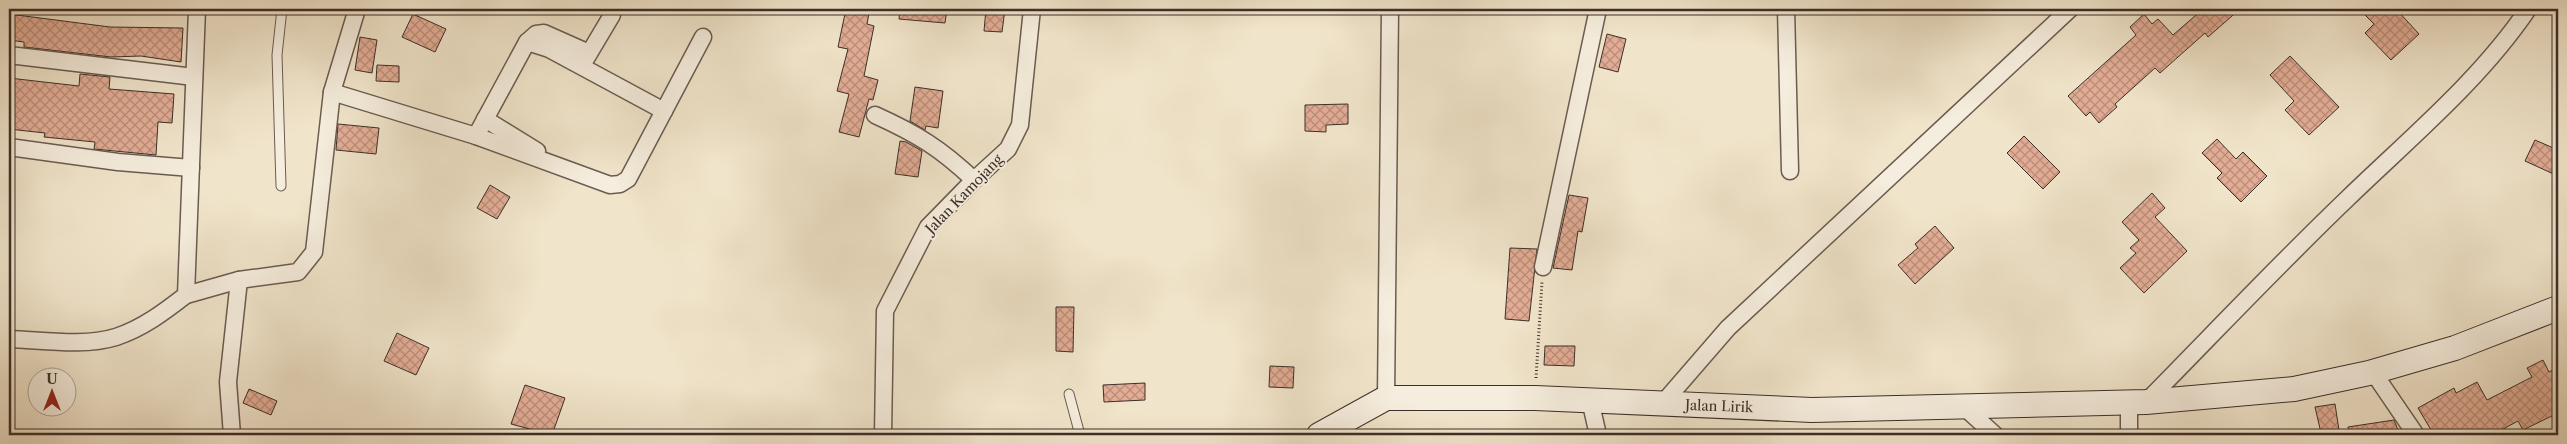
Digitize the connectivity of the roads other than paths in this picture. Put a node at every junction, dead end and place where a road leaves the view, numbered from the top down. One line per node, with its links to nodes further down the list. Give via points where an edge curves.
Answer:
1 (197, 9): 14 (street)
2 (282, 9): 25 (lane, via 277,55)
3 (357, 9): 15 (street)
4 (1032, 9): 24 (street, Jalan Kamojang, via 1020,125 1008,149)
5 (1390, 9): 33 (street)
6 (1598, 9): 26 (street)
7 (1786, 9): 23 (street)
8 (2070, 9): 35 (street, via 1728,328)
9 (2528, 9): 36 (street, via 2508,39 2438,112)
10 (612, 15): 13 (street)
11 (703, 36): 16 (street)
12 (9, 54): 14 (street)
13 (585, 60): 16 (street); 18 (street, via 544,33 536,34 527,42)
14 (194, 77): 21 (street)
15 (332, 92): 19 (street); 27 (street, via 314,252 298,272)
16 (664, 111): 22 (street, via 628,179 620,184 610,185)
17 (875, 115): 24 (street, via 912,132 945,153)
18 (485, 119): 19 (street); 22 (street)
19 (476, 136): 22 (street)
20 (9, 147): 21 (street)
21 (191, 168): 28 (street)
22 (565, 168)
23 (1790, 170)
24 (974, 180): 39 (street, Jalan Kamojang, via 928,227 885,311)
25 (281, 186)
26 (1543, 267)
27 (239, 280): 28 (street); 38 (street, via 228,382)
28 (186, 296): 30 (street, via 156,319 116,337 81,341)
29 (2558, 308): 31 (main road, Jalan Lirik, via 2455,348)
30 (9, 339)
31 (2373, 372): 36 (main road, Jalan Lirik, via 2294,389); 45 (street)
32 (1069, 394): 40 (lane)
33 (1386, 398): 34 (main road, Jalan Lirik); 41 (main road, Jalan Lirik)
34 (1590, 400): 35 (main road, Jalan Lirik); 42 (street)
35 (1662, 403): 37 (main road, Jalan Lirik, via 1812,410)
36 (2138, 403): 37 (main road, Jalan Lirik); 44 (street)
37 (1963, 406): 43 (street)
38 (232, 435)
39 (883, 435)
40 (1080, 435)
41 (1319, 435)
42 (1598, 435)
43 (1995, 435)
44 (2129, 435)
45 (2416, 435)

